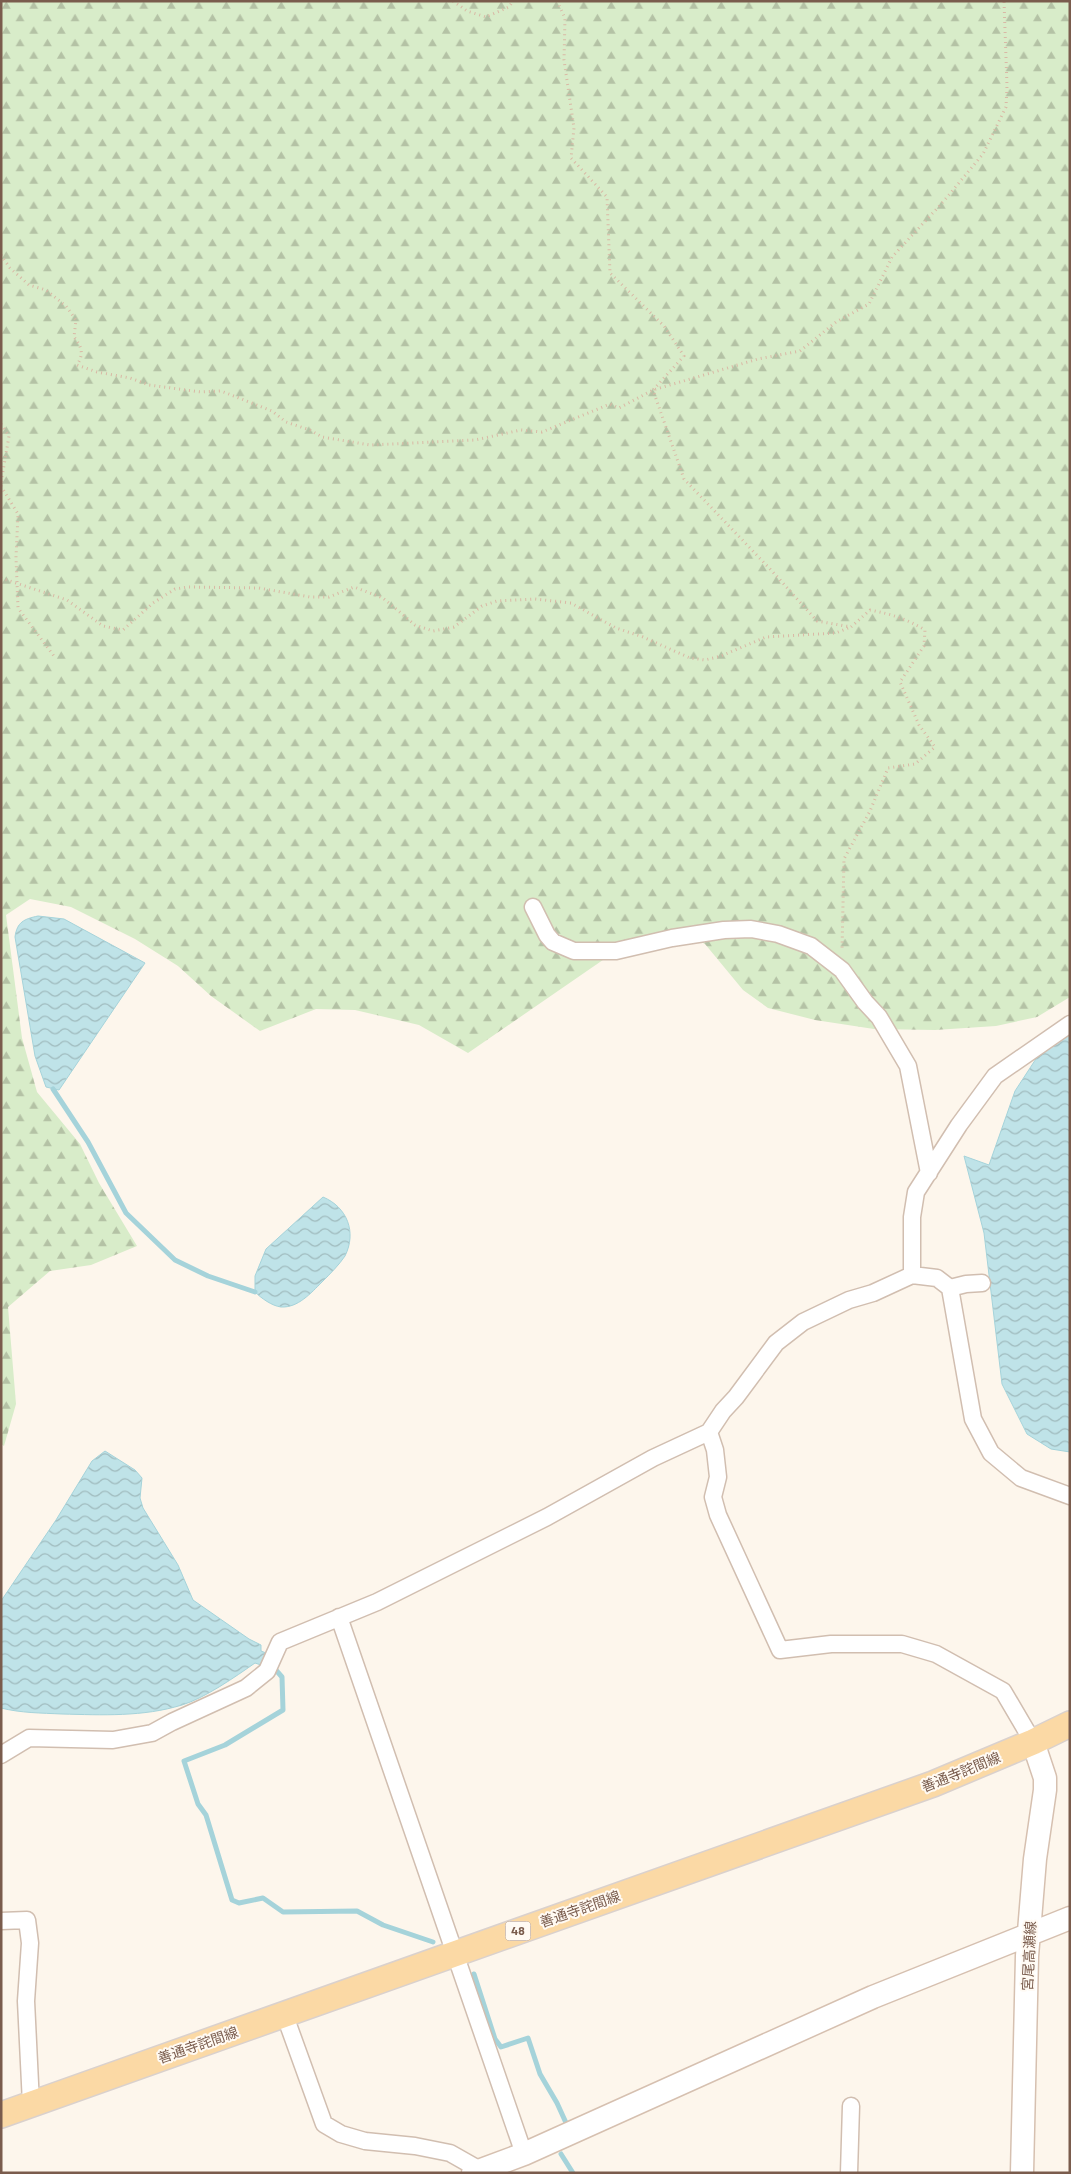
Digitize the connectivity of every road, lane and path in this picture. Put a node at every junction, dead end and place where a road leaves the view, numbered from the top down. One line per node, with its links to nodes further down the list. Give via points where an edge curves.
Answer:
1 (453, 1): 2 (path, via 467,11 486,17)
2 (513, 1)
3 (557, 1): 6 (path, via 565,18 564,60 574,128 571,158 607,198 610,273 664,326 684,356)
4 (1004, 1): 6 (path, via 1006,107 982,154 892,257 869,304 836,322 800,350)
5 (1, 256): 6 (path, via 29,285 46,290 66,306 76,320 74,337 81,345 82,357 77,365 149,384 200,392 221,391 272,411 286,422 322,437 380,445 475,440 521,430 542,432 610,404 619,408)
6 (653, 390): 11 (path, via 684,479 817,621)
7 (1, 424): 8 (path, via 9,436)
8 (1, 485): 10 (path, via 18,514)
9 (1, 578): 10 (path)
10 (17, 584): 11 (path, via 67,600 104,626 123,630 153,604 175,590 188,587 259,588 310,597 330,597 354,587 383,598 415,625 433,631 454,627 482,606 497,601 535,598 571,604 616,628 690,658 706,660 766,637 836,632); 12 (path, via 18,608)
11 (851, 627): 14 (path, via 870,610 892,614 925,630 924,646 900,682 935,748 915,764 888,768 870,811 844,858)
12 (54, 656)
13 (533, 907): 14 (street, via 553,942 574,951 616,951 672,938 751,929 778,934 811,946)
14 (842, 970): 16 (street, via 864,1002 879,1017 908,1066)
15 (1070, 1024): 16 (street, via 995,1076 959,1125)
16 (930, 1173): 17 (street, via 916,1192 912,1216)
17 (912, 1275): 19 (street, via 937,1278); 20 (street, via 803,1322 776,1343)
18 (982, 1283): 19 (street)
19 (950, 1288): 21 (street, via 974,1419 992,1453 1021,1478)
20 (709, 1432): 22 (street, via 653,1458 547,1518 377,1602); 24 (street, via 718,1477 714,1497 718,1515 780,1650 831,1644 902,1644 936,1654 1003,1691)
21 (1070, 1496)
22 (339, 1617): 25 (street, via 280,1642 267,1671 246,1688 152,1733 113,1740 29,1738); 29 (street)
23 (1070, 1724): 24 (main road, 善通寺詫間線 / 48)
24 (1033, 1742): 28 (street, 宮尾高瀬線, via 1044,1778 1044,1790); 29 (main road, 善通寺詫間線 / 48, via 933,1784)
25 (1, 1756)
26 (1070, 1918): 28 (street)
27 (1, 1921): 31 (street, via 27,1920 30,1943 26,2001)
28 (1029, 1934): 34 (street, via 873,1997); 37 (street, 宮尾高瀬線)
29 (455, 1953): 30 (main road, 善通寺詫間線 / 48); 34 (street)
30 (285, 2016): 31 (main road, 善通寺詫間線 / 48); 35 (street, via 324,2124 341,2134 366,2141 450,2153)
31 (31, 2104): 33 (main road, 善通寺詫間線 / 48)
32 (851, 2106): 36 (street)
33 (1, 2115)
34 (524, 2154): 35 (street)
35 (476, 2171)
36 (849, 2173)
37 (1022, 2173)

